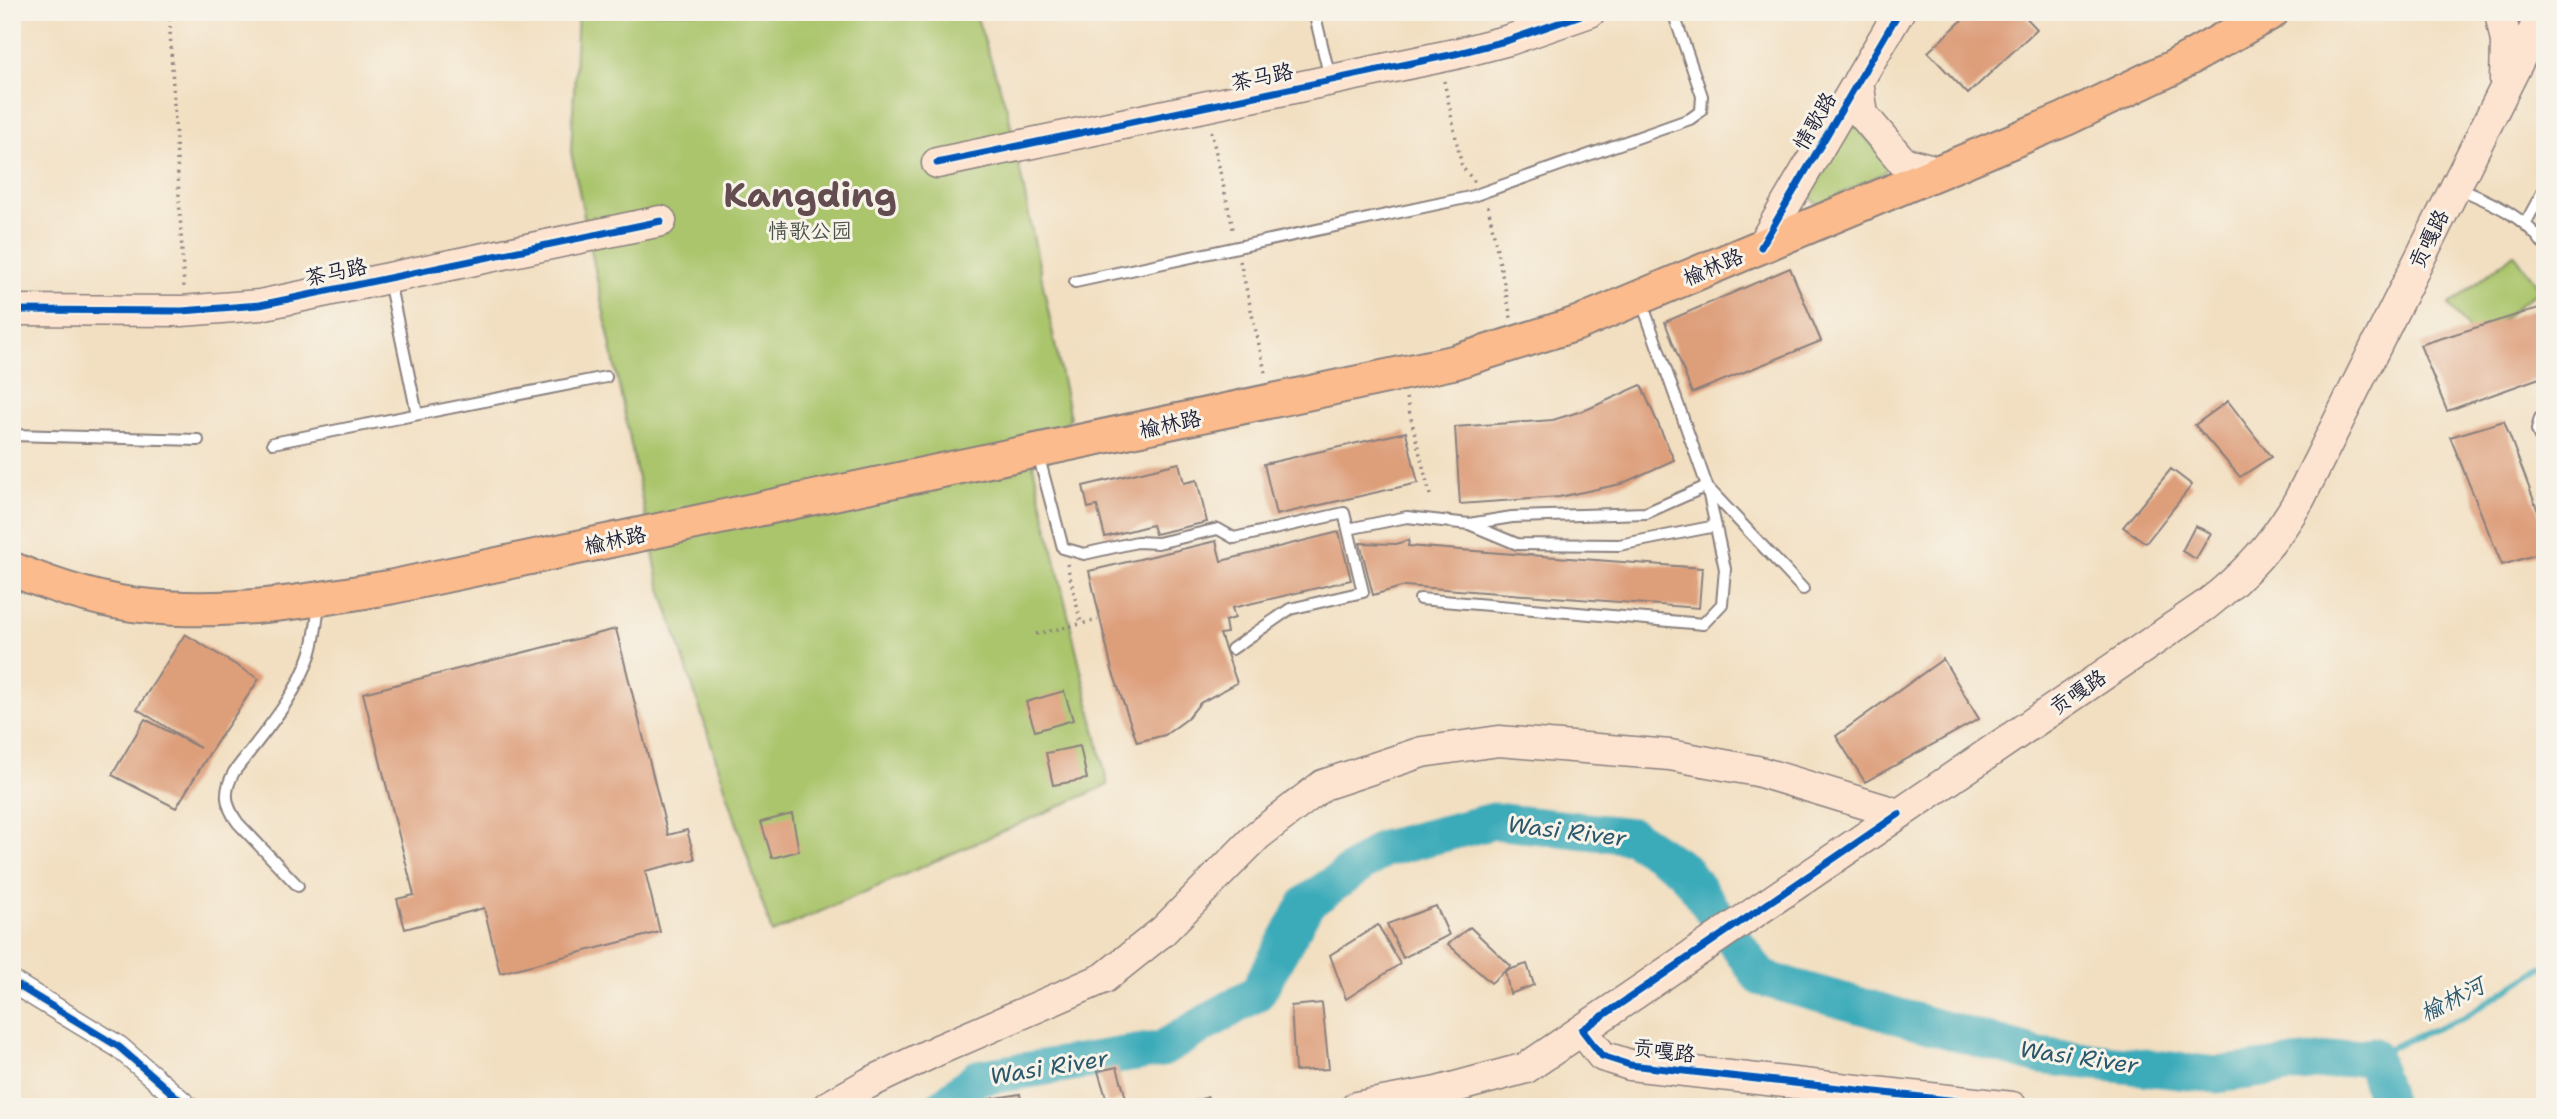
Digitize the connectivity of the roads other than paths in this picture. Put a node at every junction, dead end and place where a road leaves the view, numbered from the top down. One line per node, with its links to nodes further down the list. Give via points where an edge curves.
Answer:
1 (1314, 12): 8 (lane)
2 (1590, 12): 8 (street, 茶马路, via 1509,40)
3 (1673, 12): 20 (lane, via 1702,96 1701,111 1690,119 1470,197)
4 (1899, 12): 9 (street, 情歌路)
5 (2272, 12): 12 (main road, 榆林路, via 2120,94)
6 (2500, 12): 10 (street, 贡嘎路, via 2506,42)
7 (2543, 12): 10 (street, 贡嘎路)
8 (1331, 81): 11 (street, 茶马路)
9 (1858, 81): 12 (street, via 1863,115 1903,162); 18 (street, 情歌路)
10 (2503, 91): 13 (street, 贡嘎路)
11 (937, 163)
12 (1941, 172): 18 (main road, 榆林路)
13 (2455, 187): 16 (lane, via 2492,202); 40 (street, 贡嘎路, via 2299,500 2259,559 2206,605)
14 (2545, 187): 16 (lane)
15 (661, 221): 19 (street, 茶马路)
16 (2525, 224): 17 (lane)
17 (2545, 246)
18 (1761, 247): 21 (main road, 榆林路)
19 (388, 279): 22 (street, 茶马路, via 260,305 185,311); 24 (lane)
20 (1075, 282)
21 (1640, 298): 30 (main road, 榆林路, via 1516,344 1401,375); 31 (lane)
22 (12, 310)
23 (606, 377): 24 (lane)
24 (417, 414): 28 (lane)
25 (2545, 416): 29 (lane, via 2536,430)
26 (12, 435): 27 (lane)
27 (198, 440)
28 (273, 443)
29 (2545, 449)
30 (1038, 451): 34 (lane, via 1063,548 1084,554 1218,529 1234,538 1344,513); 37 (main road, 榆林路)
31 (1707, 486): 32 (lane, via 1646,513 1512,517); 33 (lane); 36 (lane)
32 (1469, 524): 33 (lane, via 1517,544 1619,545); 34 (lane, via 1407,517)
33 (1716, 526): 38 (lane, via 1725,569 1722,604 1703,624)
34 (1348, 529): 39 (lane, via 1363,592 1290,608)
35 (12, 569): 37 (main road, 榆林路, via 84,594 145,606 207,608)
36 (1803, 589)
37 (319, 599): 41 (lane, via 317,627 299,681 234,772 225,797 238,822)
38 (1420, 599)
39 (1233, 649)
40 (1899, 814): 43 (street, 贡嘎路); 45 (street, via 1757,771 1670,755 1499,741 1422,752 1323,785 1258,835 1163,931 1104,978 938,1050)
41 (298, 886)
42 (12, 982): 44 (street, via 119,1047)
43 (1582, 1030): 46 (street, via 1526,1068); 47 (street, 贡嘎路, via 1602,1056 1630,1065)
44 (188, 1107)
45 (827, 1107)
46 (1356, 1107)
47 (2012, 1107)

